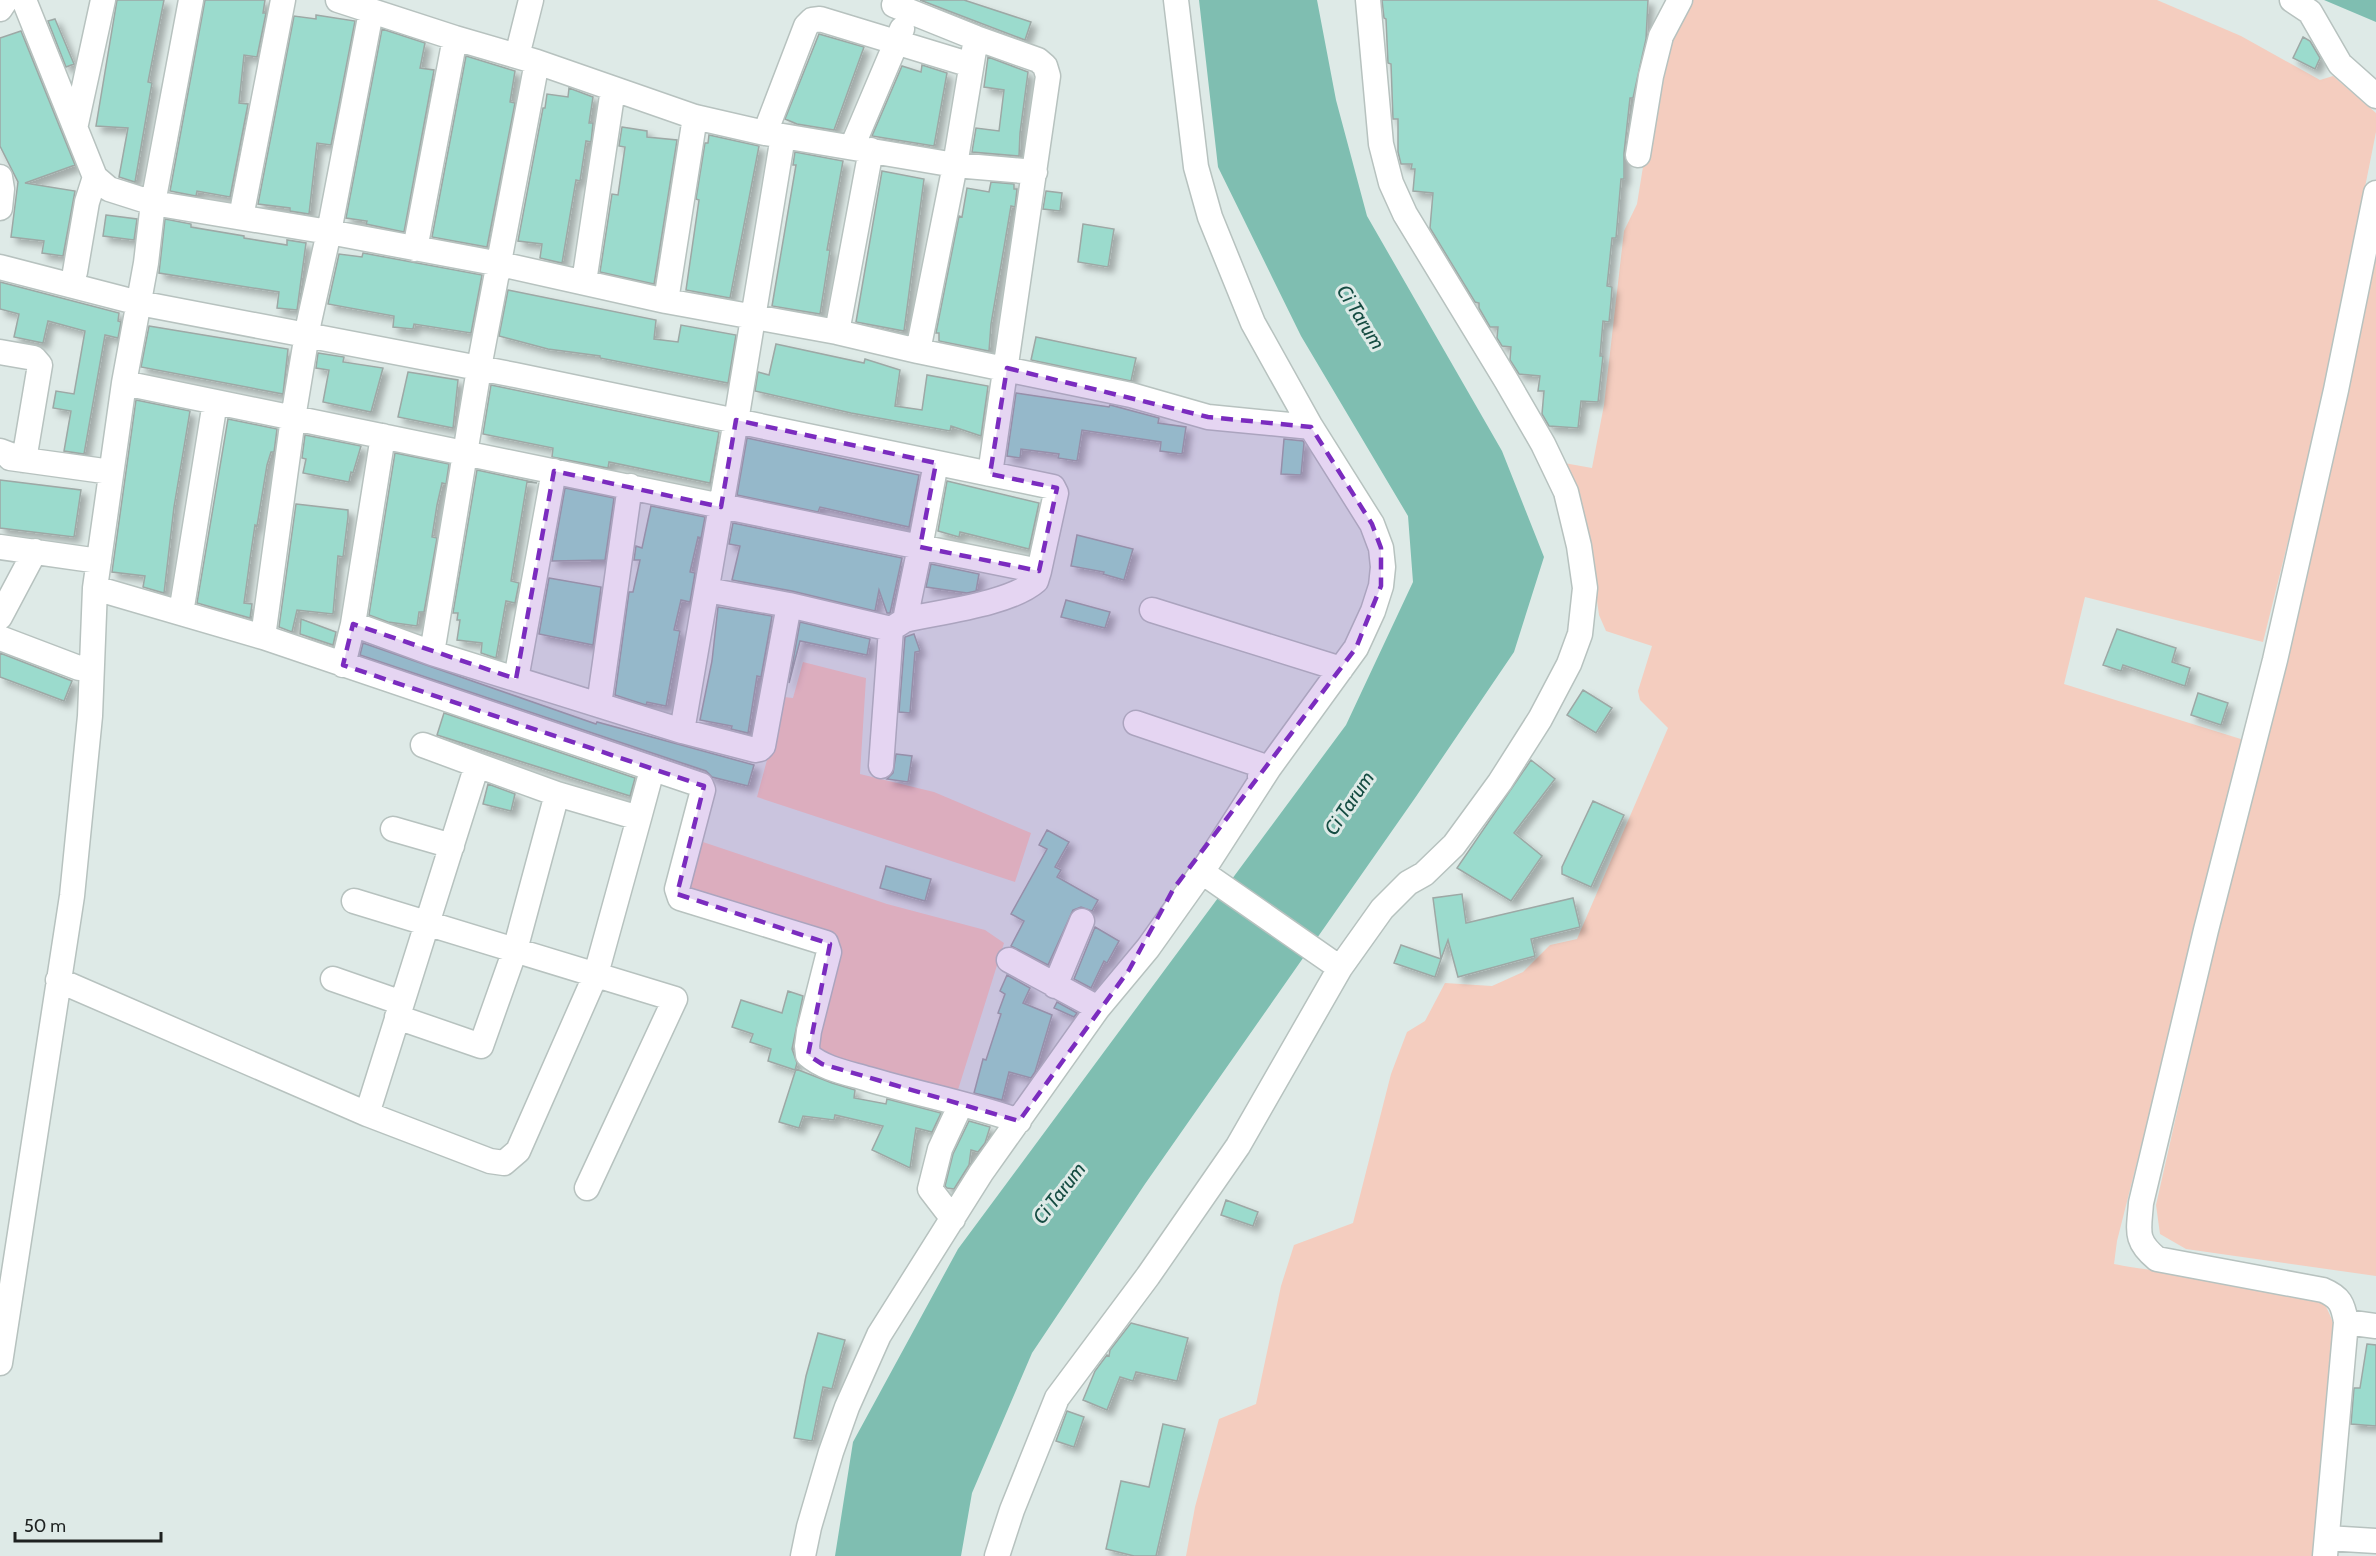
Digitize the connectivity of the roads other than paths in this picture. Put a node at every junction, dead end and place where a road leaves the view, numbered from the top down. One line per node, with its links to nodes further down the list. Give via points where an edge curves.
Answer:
1 (6, 0): 12 (street)
2 (24, 0): 22 (street)
3 (103, 0): 22 (street)
4 (191, 0): 31 (street)
5 (283, 0): 33 (street)
6 (338, 0): 13 (street)
7 (531, 0): 17 (street)
8 (1176, 0): 54 (street, via 1196,167 1210,217 1252,323)
9 (1368, 0): 106 (street, via 1381,144 1391,183 1405,214 1506,380 1566,492 1585,588 1580,634 1569,664 1540,720 1500,782 1454,845 1382,909)
10 (1680, 0): 25 (street, via 1661,36)
11 (2292, 0): 20 (street, via 2310,12 2333,54)
12 (0, 9)
13 (371, 12): 14 (street); 34 (street)
14 (455, 38): 17 (street); 35 (street)
15 (976, 38): 16 (street, via 903,8); 18 (street); 27 (street, via 1045,66 1048,76)
16 (896, 41): 18 (street); 23 (street, via 812,20 806,26); 24 (street)
17 (527, 59): 19 (street); 37 (street)
18 (971, 65): 26 (street)
19 (613, 89): 21 (street); 40 (street)
20 (2376, 96)
21 (695, 117): 23 (street); 42 (street)
22 (75, 124): 29 (street)
23 (774, 135): 24 (street); 43 (street)
24 (861, 148): 26 (street); 45 (street)
25 (1638, 155)
26 (955, 165): 27 (street); 46 (street)
27 (1035, 172): 49 (street)
28 (0, 177): 32 (street)
29 (95, 177): 31 (street, via 108,189); 39 (street)
30 (2376, 193): 120 (street, via 2276,660 2206,930 2141,1203 2139,1232 2144,1248 2157,1259 2335,1295 2343,1303)
31 (153, 203): 33 (street); 41 (street)
32 (0, 208)
33 (241, 217): 34 (street)
34 (329, 232): 35 (street); 44 (street)
35 (416, 249): 37 (street)
36 (0, 255): 39 (street)
37 (500, 264): 40 (street); 48 (street)
38 (0, 267): 41 (street)
39 (75, 272): 41 (street)
40 (585, 282): 42 (street)
41 (141, 296): 44 (street); 50 (street)
42 (666, 301): 43 (street)
43 (752, 317): 45 (street); 52 (street)
44 (309, 329): 48 (street); 53 (street)
45 (837, 332): 46 (street)
46 (918, 351): 49 (street)
47 (0, 352): 60 (street, via 34,358 40,365)
48 (480, 362): 52 (street); 58 (street)
49 (1007, 368): 54 (street, via 1131,395 1208,417); 62 (street)
50 (124, 383): 51 (street); 65 (street)
51 (215, 402): 53 (street); 77 (street)
52 (737, 414): 56 (street); 67 (street)
53 (293, 418): 55 (street); 81 (street)
54 (1311, 427): 86 (street, via 1372,524 1381,548 1381,586 1373,611)
55 (383, 436): 58 (street); 79 (street)
56 (850, 438): 61 (street); 62 (street)
57 (0, 451): 60 (street)
58 (465, 453): 63 (street); 83 (street)
59 (0, 456): 60 (street)
60 (24, 460): 65 (street)
61 (936, 463): 62 (street); 69 (street)
62 (990, 468): 64 (street); 72 (street, via 1055,489)
63 (554, 471): 66 (street); 87 (street)
64 (1048, 471)
65 (111, 472): 71 (street)
66 (630, 486): 67 (street); 88 (street)
67 (721, 507): 69 (street); 74 (street)
68 (0, 547): 70 (street)
69 (920, 547): 72 (street); 80 (street)
70 (35, 551): 71 (street); 78 (street)
71 (99, 561): 73 (street)
72 (1039, 571): 80 (street, via 1036,581 1017,593)
73 (95, 588): 77 (street); 110 (street, via 85,776)
74 (707, 590): 75 (street); 90 (street)
75 (789, 605): 80 (street); 90 (street, via 763,746 755,750)
76 (1152, 610): 86 (street)
77 (181, 613): 81 (street)
78 (0, 617)
79 (353, 624): 83 (street); 84 (street)
80 (898, 625): 93 (street)
81 (262, 637): 84 (street)
82 (0, 638): 85 (street)
83 (432, 653): 87 (street)
84 (342, 665): 114 (street, via 701,785 703,790 677,889 680,898 826,943 829,952 809,1031 808,1055 822,1064)
85 (79, 668)
86 (1341, 669): 94 (street)
87 (516, 679): 88 (street)
88 (599, 705): 90 (street)
89 (1136, 723): 94 (street)
90 (682, 731)
91 (423, 745): 92 (street)
92 (477, 765): 96 (street); 99 (street)
93 (881, 766)
94 (1269, 768): 100 (street); 107 (street, via 1233,806 1174,888 1144,935)
95 (650, 781): 97 (street)
96 (557, 794): 97 (street); 104 (street)
97 (639, 818): 108 (street)
98 (393, 829): 99 (street)
99 (452, 846): 103 (street)
100 (1206, 875): 106 (street); 107 (street)
101 (354, 901): 103 (street)
102 (1082, 921): 111 (street)
103 (427, 924): 104 (street); 113 (street)
104 (515, 950): 108 (street); 113 (street, via 481,1046)
105 (1010, 960): 111 (street)
106 (1336, 966): 126 (street, via 1238,1146 1057,1398)
107 (1129, 970): 112 (street)
108 (596, 974): 115 (street, via 518,1151 504,1163); 117 (street, via 675,999)
109 (333, 979): 113 (street)
110 (58, 980): 115 (street); 119 (street)
111 (1054, 986): 112 (street)
112 (1098, 1008): 116 (street)
113 (400, 1010): 115 (street)
114 (961, 1104): 116 (street); 118 (street, via 940,1149 930,1190)
115 (367, 1114)
116 (1019, 1121): 118 (street)
117 (587, 1188)
118 (953, 1219): 125 (street, via 879,1335 864,1368 831,1452)
119 (4, 1317): 122 (street)
120 (2346, 1322): 121 (street); 124 (street)
121 (2376, 1326)
122 (0, 1363)
123 (2376, 1541): 124 (street)
124 (2326, 1547)
125 (803, 1556)
126 (997, 1556)

